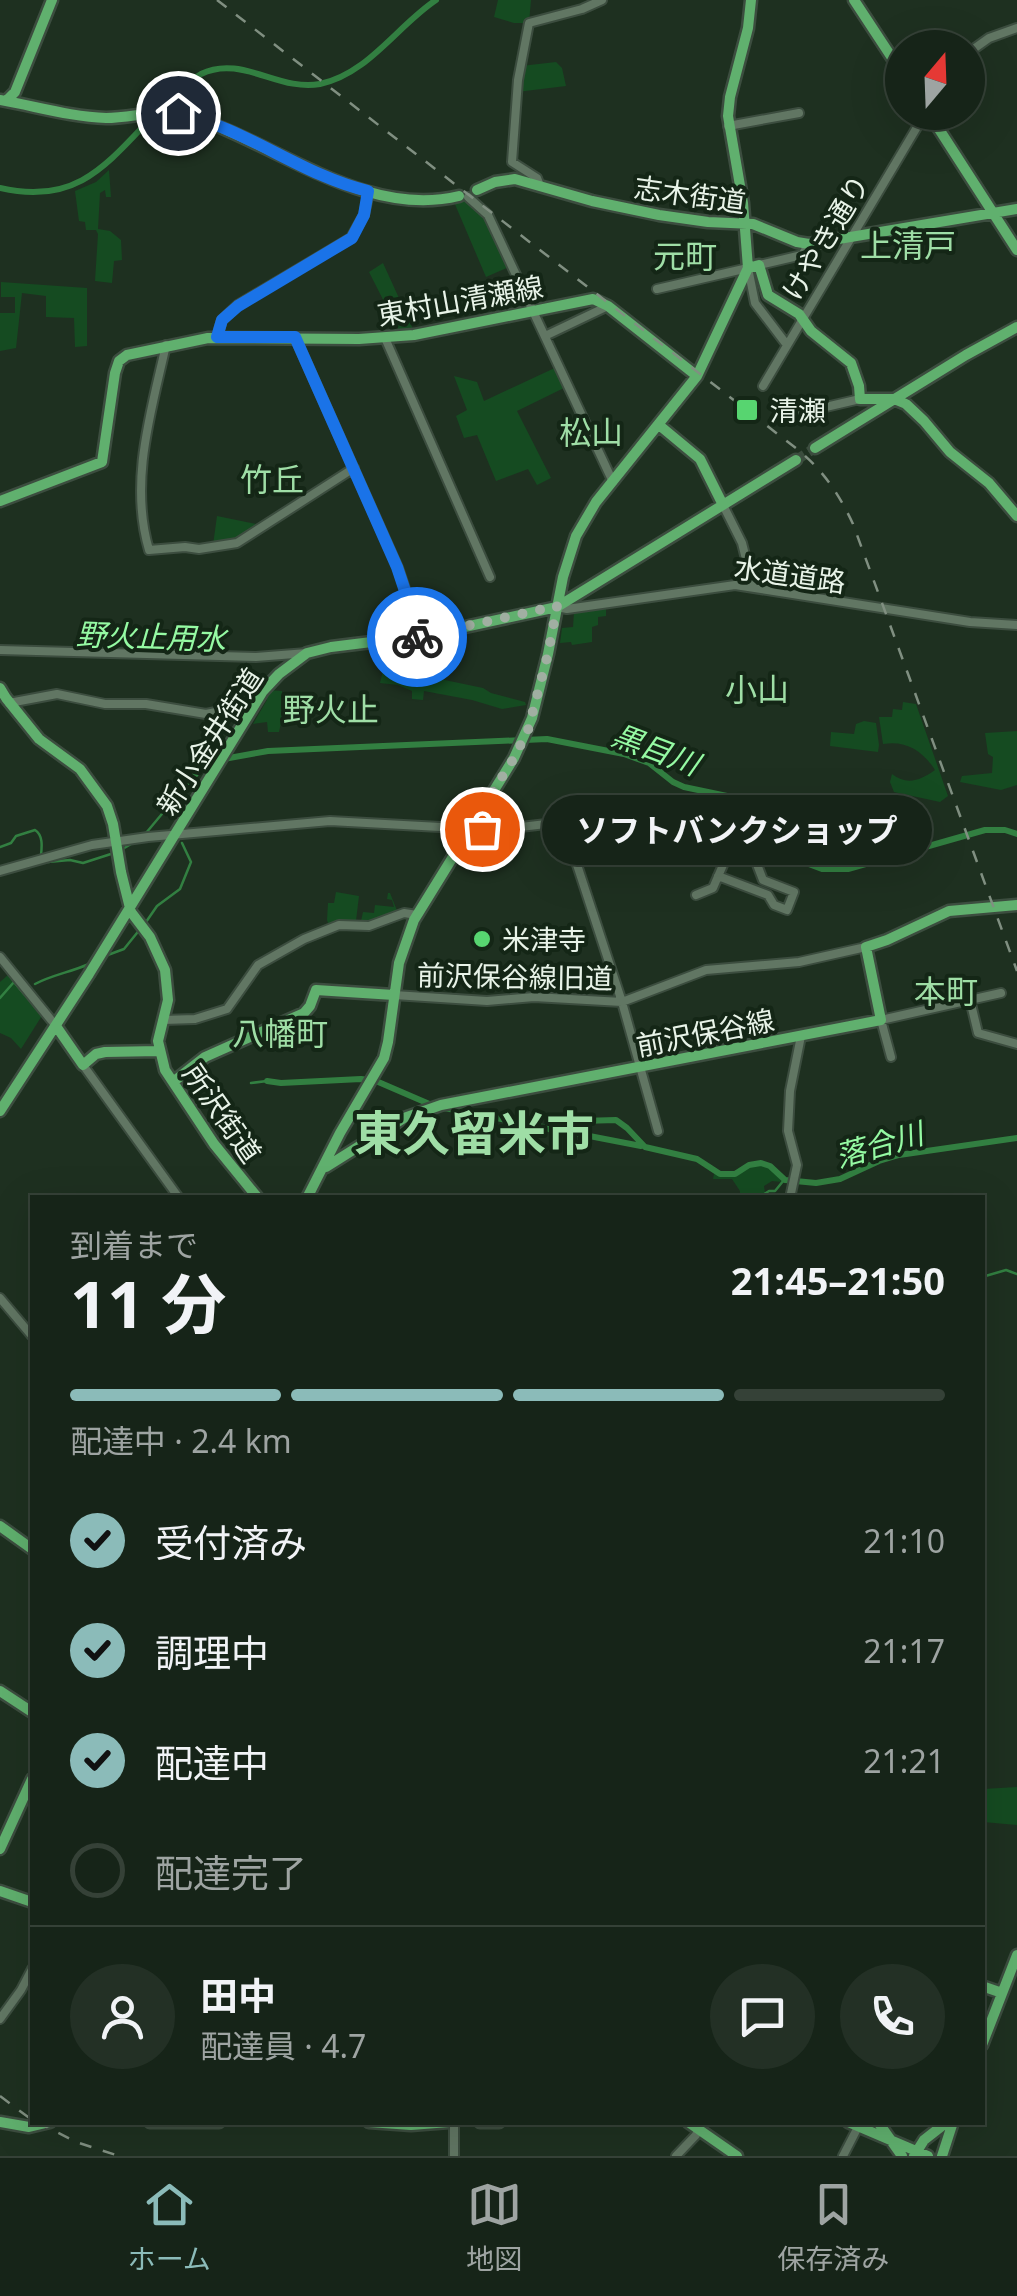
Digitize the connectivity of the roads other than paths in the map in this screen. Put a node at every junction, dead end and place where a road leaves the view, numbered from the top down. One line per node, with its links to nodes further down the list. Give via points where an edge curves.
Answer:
1 (52, 0): 8 (main road, via 15,92)
2 (602, 0): 13 (street, via 528,23 512,162)
3 (751, 0): 10 (main road)
4 (854, 0): 7 (main road)
5 (1017, 28): 6 (street)
6 (985, 41)
7 (885, 47)
8 (3, 100): 14 (main road, 志木街道, via 84,116 178,113)
9 (799, 113): 10 (street)
10 (728, 126): 18 (main road)
11 (916, 130): 19 (street, けやき通り)
12 (939, 130): 17 (main road)
13 (540, 186): 15 (main road, 志木街道, via 508,180); 18 (main road, 志木街道, via 693,221)
14 (372, 194): 15 (main road, 志木街道, via 426,200); 29 (street, via 352,238 238,306 222,320)
15 (466, 195): 25 (street, via 488,215)
16 (1017, 209): 17 (main road, 志木街道)
17 (992, 212): 19 (main road, 志木街道); 21 (main road)
18 (745, 222): 20 (main road, 志木街道); 22 (main road)
19 (851, 237): 20 (main road, 志木街道); 26 (street, けやき通り)
20 (809, 244): 22 (street, via 802,254)
21 (1017, 250)
22 (754, 267): 23 (street); 26 (main road, via 768,295); 33 (street, via 756,303); 34 (main road)
23 (657, 289)
24 (608, 306): 25 (main road, 東村山清瀬線, via 594,298); 28 (street); 34 (main road)
25 (533, 310): 28 (street); 31 (main road, 東村山清瀬線)
26 (803, 319): 33 (street, けやき通り); 36 (main road, via 851,363)
27 (1017, 327): 37 (main road)
28 (545, 336): 43 (street)
29 (217, 337): 30 (main road, 東村山清瀬線); 32 (main road, 東村山清瀬線)
30 (295, 337): 31 (main road, 東村山清瀬線); 42 (street)
31 (385, 338): 47 (street)
32 (166, 345): 42 (street, via 140,480 148,549 238,542); 44 (main road, 東村山清瀬線, via 117,364 102,462)
33 (787, 346): 35 (street, けやき通り)
34 (697, 376): 39 (main road)
35 (763, 386)
36 (860, 399): 37 (main road); 38 (street, via 799,413)
37 (894, 399): 40 (main road); 46 (main road, via 924,420)
38 (791, 409)
39 (658, 425): 43 (main road); 45 (main road, via 700,458)
40 (816, 448)
41 (796, 460): 45 (main road)
42 (354, 468): 51 (street, via 408,596)
43 (613, 482): 49 (main road, via 576,536)
44 (0, 501)
45 (723, 504): 48 (street); 49 (main road)
46 (1017, 516)
47 (490, 577)
48 (753, 587): 49 (street, 水道道路); 50 (street, 水道道路)
49 (557, 606): 51 (main road); 58 (main road, via 523,741)
50 (1017, 625)
51 (406, 639): 53 (main road)
52 (0, 650): 53 (street)
53 (306, 653): 56 (main road, 新小金井街道, via 273,679)
54 (0, 688): 55 (main road, 所沢街道)
55 (9, 702): 56 (street, via 56,694 206,714); 62 (main road, 所沢街道, via 101,795)
56 (253, 708): 59 (main road, 新小金井街道)
57 (740, 820): 61 (street)
58 (470, 828): 59 (street, via 330,821); 69 (main road); 77 (street, via 564,822)
59 (175, 835): 62 (street, via 134,838); 68 (main road, 新小金井街道)
60 (712, 838): 61 (street)
61 (731, 845): 65 (street, via 753,854 764,880 794,892 787,910 768,895)
62 (117, 848): 64 (street, via 92,845); 68 (main road, 所沢街道)
63 (708, 848): 65 (street, via 726,858)
64 (0, 871)
65 (718, 876): 66 (street, via 713,888)
66 (696, 895)
67 (1017, 905): 70 (main road, via 949,910)
68 (130, 907): 78 (main road, 所沢街道, via 166,970); 80 (main road, 新小金井街道)
69 (416, 915): 75 (main road); 78 (street, via 340,925 304,938 258,965 226,1008 194,1020)
70 (866, 947): 77 (street, 前沢保谷線旧道, via 806,961 706,970); 79 (main road)
71 (0, 957): 72 (street)
72 (11, 971): 73 (street); 80 (street)
73 (0, 980)
74 (1001, 993): 76 (street)
75 (394, 995): 77 (street, 前沢保谷線旧道); 87 (main road, via 316,990 304,1013 206,1057); 90 (main road, via 386,1052)
76 (970, 1000): 79 (street); 82 (street, via 978,1033)
77 (622, 1002): 86 (street)
78 (163, 1020): 83 (main road, 所沢街道)
79 (882, 1020): 81 (main road, 前沢保谷線); 84 (street)
80 (56, 1026): 85 (main road); 88 (main road, 新小金井街道)
81 (800, 1036): 86 (main road, 前沢保谷線); 94 (street, via 788,1119 797,1158)
82 (1017, 1044)
83 (159, 1051): 85 (main road, via 100,1052); 87 (main road, 所沢街道)
84 (891, 1057)
85 (83, 1064): 91 (street)
86 (642, 1067): 89 (street); 90 (main road, 前沢保谷線, via 436,1106)
87 (173, 1082): 92 (main road, 所沢街道)
88 (0, 1111)
89 (658, 1131)
90 (336, 1153): 93 (main road, 前沢保谷線)
91 (177, 1195)
92 (256, 1195)
93 (309, 1195)
94 (791, 1195)
95 (0, 1298): 96 (street)
96 (30, 1334)
97 (0, 1526): 98 (main road)
98 (30, 1548)
99 (0, 1692): 100 (main road)
100 (30, 1711)
101 (30, 1782): 102 (main road)
102 (0, 1849)
103 (0, 1890): 104 (main road)
104 (30, 1901)
105 (1017, 1955): 108 (main road)
106 (30, 1973): 109 (street)
107 (985, 1987): 108 (main road)
108 (1002, 1993): 110 (main road)
109 (0, 2019)
110 (985, 2037)
111 (0, 2122): 112 (main road)
112 (37, 2125)
113 (451, 2125): 120 (street)
114 (694, 2125): 121 (street, via 696,2135); 122 (main road)
115 (853, 2125): 118 (main road); 123 (street)
116 (947, 2125): 119 (main road)
117 (950, 2125): 125 (main road)
118 (887, 2140): 119 (main road)
119 (915, 2154): 124 (main road)
120 (454, 2156)
121 (676, 2156)
122 (737, 2156)
123 (843, 2156)
124 (928, 2156)
125 (942, 2156)

